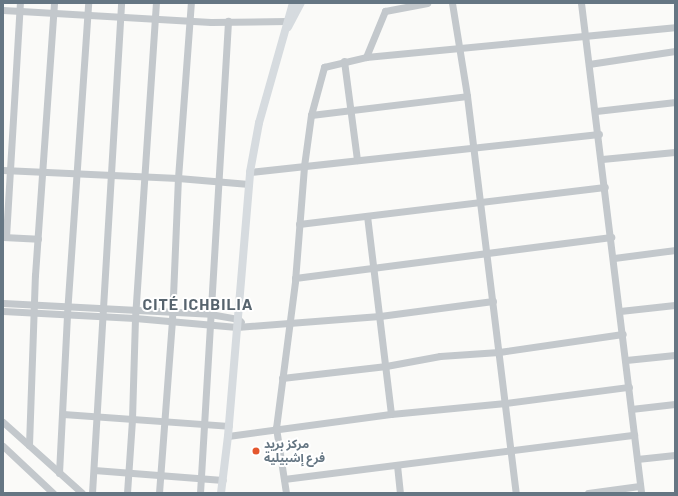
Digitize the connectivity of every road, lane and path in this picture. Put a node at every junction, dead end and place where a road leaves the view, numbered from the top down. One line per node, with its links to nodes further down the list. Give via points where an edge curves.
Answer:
1 (54, 3): 13 (street)
2 (88, 3): 14 (street)
3 (121, 3): 15 (street)
4 (156, 3): 16 (street)
5 (191, 3): 17 (street)
6 (293, 3): 18 (main road)
7 (301, 3): 21 (main road)
8 (427, 3): 25 (street, via 385,11)
9 (452, 3): 23 (street)
10 (581, 3): 22 (street)
11 (20, 7): 12 (street); 13 (street); 39 (street)
12 (3, 10)
13 (53, 12): 14 (street); 40 (street)
14 (88, 15): 15 (street); 42 (street)
15 (120, 17): 16 (street); 43 (street)
16 (155, 19): 17 (street); 44 (street)
17 (190, 20): 19 (street); 45 (street)
18 (287, 20): 19 (street); 21 (main road)
19 (228, 21): 46 (street)
20 (675, 27): 22 (street)
21 (287, 29): 41 (main road, via 259,123)
22 (586, 37): 23 (street); 27 (street)
23 (459, 48): 25 (street); 28 (street)
24 (675, 51): 27 (street)
25 (366, 57): 26 (street)
26 (344, 61): 30 (street); 32 (street, via 324,67)
27 (589, 64): 31 (street)
28 (467, 96): 30 (street); 34 (street)
29 (675, 102): 31 (street)
30 (351, 110): 32 (street); 37 (street)
31 (596, 111): 33 (street)
32 (311, 115): 38 (street)
33 (599, 134): 34 (street); 36 (street)
34 (472, 146): 37 (street); 49 (street)
35 (675, 152): 36 (street)
36 (602, 159): 48 (street)
37 (357, 160): 38 (street)
38 (304, 166): 41 (street); 51 (street)
39 (6, 170): 40 (street); 53 (street)
40 (43, 172): 42 (street); 54 (street)
41 (250, 172): 47 (main road)
42 (76, 173): 43 (street); 65 (street)
43 (110, 175): 44 (street); 68 (street)
44 (146, 176): 45 (street); 69 (street)
45 (178, 178): 46 (street); 67 (street)
46 (218, 181): 47 (street); 70 (street)
47 (249, 184): 73 (main road)
48 (605, 187): 49 (street); 52 (street)
49 (480, 201): 50 (street); 56 (street)
50 (367, 216): 51 (street); 58 (street)
51 (299, 224): 59 (street)
52 (611, 236): 56 (street); 57 (street)
53 (4, 237): 54 (street)
54 (38, 239): 63 (street)
55 (675, 250): 57 (street)
56 (487, 252): 58 (street); 60 (street)
57 (614, 258): 66 (street)
58 (373, 266): 59 (street); 71 (street)
59 (295, 278): 74 (street)
60 (493, 301): 71 (street); 77 (street)
61 (3, 303): 63 (street)
62 (675, 305): 66 (street)
63 (33, 308): 64 (street); 65 (street); 97 (street)
64 (3, 310)
65 (67, 311): 68 (street); 86 (street)
66 (620, 311): 76 (street)
67 (172, 312): 69 (street); 70 (street); 72 (street)
68 (102, 313): 69 (street); 88 (street)
69 (135, 314): 72 (street); 89 (street)
70 (210, 314): 73 (street); 75 (street)
71 (380, 316): 74 (street); 80 (street)
72 (172, 320): 75 (street); 91 (street)
73 (240, 324): 74 (street); 75 (street); 93 (main road)
74 (289, 324): 81 (street)
75 (209, 325): 92 (street)
76 (623, 334): 77 (street); 79 (street)
77 (499, 352): 80 (street, via 440,356); 83 (street)
78 (675, 355): 79 (street)
79 (626, 360): 82 (street)
80 (386, 366): 81 (street); 87 (street)
81 (282, 378): 94 (street)
82 (629, 387): 83 (street); 85 (street)
83 (505, 403): 87 (street); 99 (street)
84 (675, 404): 85 (street)
85 (631, 409): 95 (street)
86 (63, 414): 88 (street); 104 (street)
87 (391, 414): 94 (street)
88 (97, 417): 89 (street); 103 (street)
89 (132, 419): 91 (street); 105 (street)
90 (3, 422): 97 (street)
91 (165, 422): 92 (street); 106 (street)
92 (204, 426): 93 (street); 107 (street)
93 (229, 426): 96 (main road)
94 (276, 428): 96 (street); 108 (street)
95 (634, 435): 99 (street); 101 (street)
96 (228, 436): 109 (main road)
97 (29, 445): 104 (street)
98 (3, 446): 111 (street)
99 (511, 450): 102 (street); 120 (street)
100 (675, 455): 101 (street)
101 (637, 459): 110 (street)
102 (397, 465): 108 (street); 119 (street)
103 (94, 470): 105 (street); 113 (street)
104 (59, 473): 112 (street)
105 (129, 473): 106 (street); 114 (street)
106 (161, 474): 107 (street); 115 (street)
107 (200, 479): 109 (street); 116 (street)
108 (284, 479): 118 (street)
109 (223, 480): 117 (main road)
110 (640, 489): 121 (street)
111 (53, 493)
112 (82, 493)
113 (92, 493)
114 (127, 493)
115 (159, 493)
116 (200, 493)
117 (222, 493)
118 (286, 493)
119 (400, 493)
120 (516, 493)
121 (588, 493)

